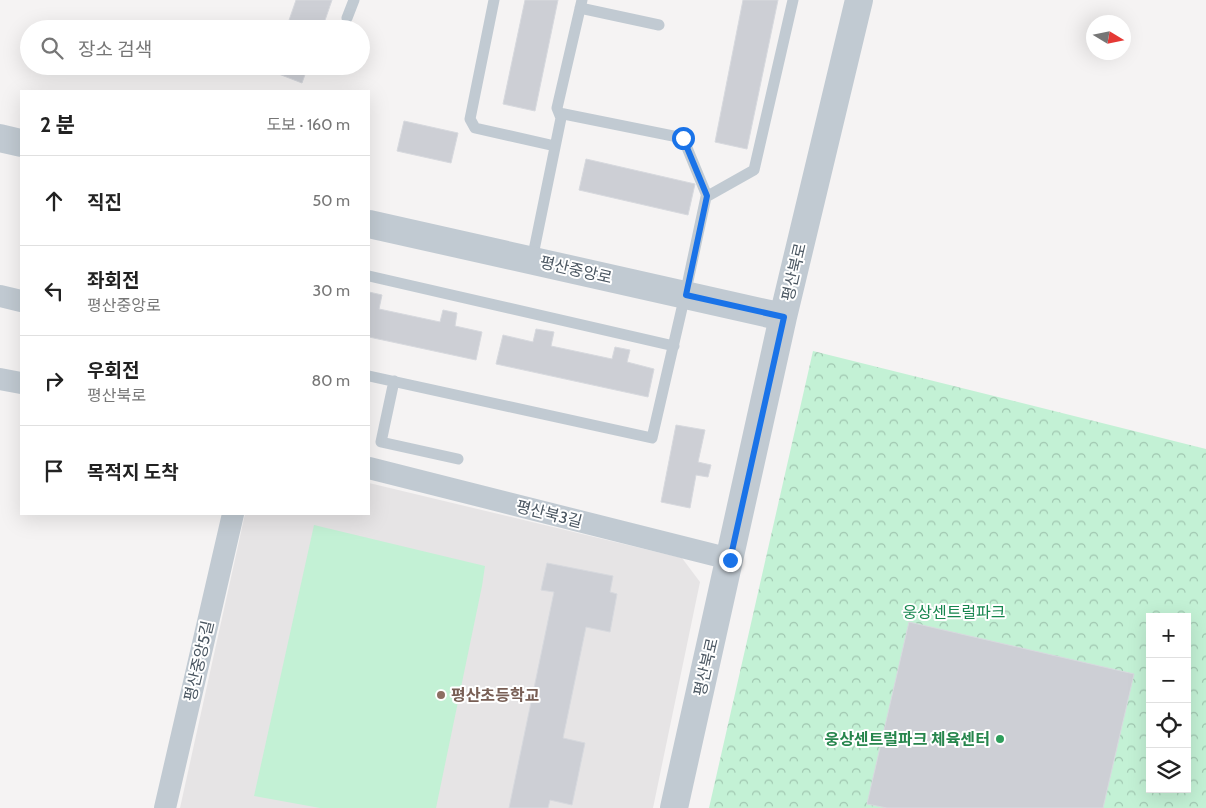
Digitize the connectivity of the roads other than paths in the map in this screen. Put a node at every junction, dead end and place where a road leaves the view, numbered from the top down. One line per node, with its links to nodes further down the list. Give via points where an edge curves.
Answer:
1 (354, 0): 6 (lane)
2 (494, 0): 11 (lane, via 470,119 475,128)
3 (793, 0): 12 (lane, via 754,170)
4 (859, 0): 19 (street, 평산북로)
5 (581, 4): 7 (lane); 8 (lane, via 557,108)
6 (347, 18)
7 (659, 24)
8 (559, 113): 11 (lane, via 561,118); 12 (lane, via 683,138)
9 (0, 138): 10 (street)
10 (20, 143)
11 (555, 146): 14 (lane)
12 (707, 196): 16 (lane)
13 (370, 224): 14 (street, 평산중앙로)
14 (532, 260): 16 (street, 평산중앙로)
15 (370, 276): 20 (lane)
16 (686, 295): 19 (street, 평산중앙로); 20 (lane)
17 (0, 296): 18 (street)
18 (20, 301)
19 (784, 317): 28 (street, 평산북로)
20 (674, 346): 23 (lane, via 652,438)
21 (370, 376): 23 (lane)
22 (0, 379): 24 (street)
23 (394, 381): 25 (lane, via 381,442)
24 (20, 383)
25 (458, 459)
26 (370, 468): 28 (street, 평산북3길)
27 (233, 515): 29 (street, 평산중앙5길)
28 (730, 560): 30 (street, 평산북로)
29 (165, 808)
30 (674, 808)

